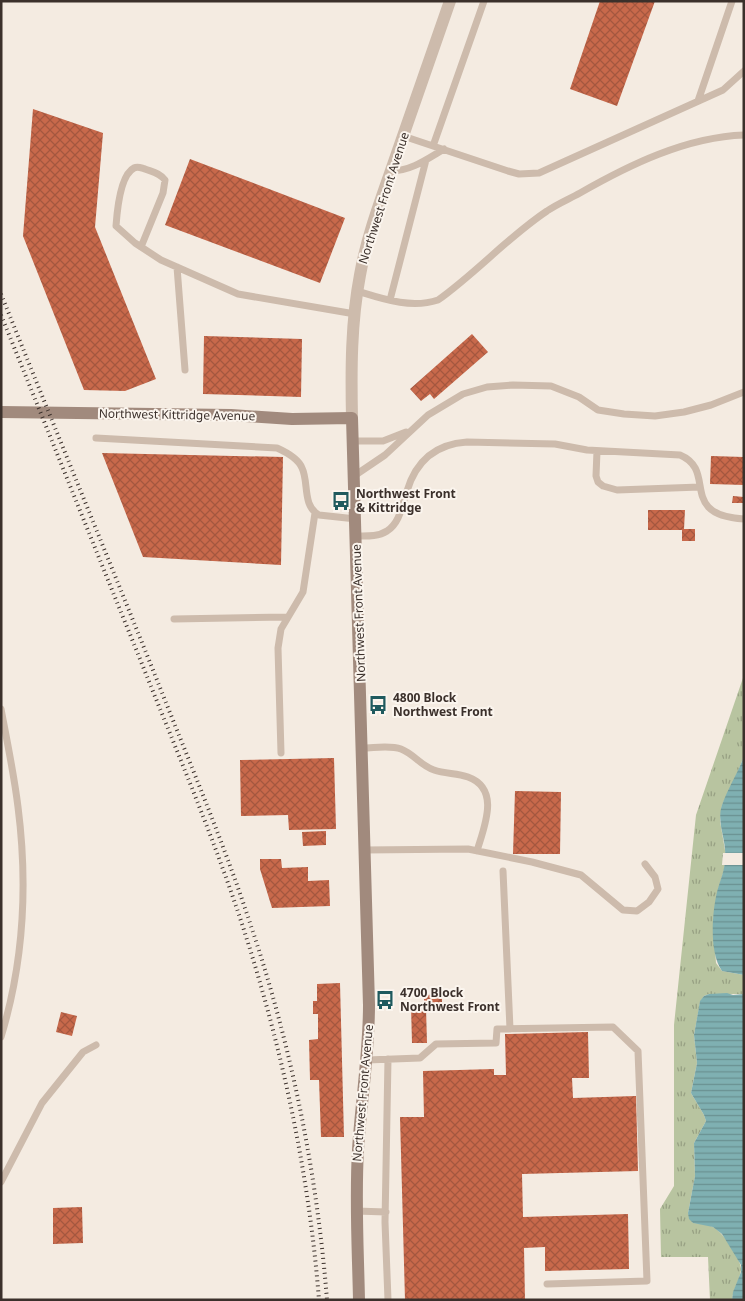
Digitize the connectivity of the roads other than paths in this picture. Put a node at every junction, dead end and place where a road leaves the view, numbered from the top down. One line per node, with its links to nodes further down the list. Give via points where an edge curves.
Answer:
1 (450, 1): 7 (street, Northwest Front Avenue)
2 (484, 1): 8 (lane)
3 (732, 1): 5 (lane)
4 (744, 71): 5 (lane, via 723,90)
5 (698, 100): 9 (lane, via 539,173 519,174)
6 (744, 135): 15 (lane, via 675,149 594,184 547,211 438,300 425,305)
7 (403, 136): 8 (lane); 11 (street, Northwest Front Avenue)
8 (433, 146): 9 (lane)
9 (444, 150): 10 (lane)
10 (426, 160): 11 (lane, via 405,170); 15 (lane)
11 (391, 171): 14 (street, Northwest Front Avenue, via 367,243)
12 (141, 247): 12 (lane, via 116,226 118,198 128,174 137,167 156,173 165,180 163,193); 13 (lane)
13 (177, 267): 16 (lane, via 238,294); 17 (lane)
14 (357, 291): 15 (lane); 16 (street, Northwest Front Avenue)
15 (390, 300)
16 (355, 314): 20 (street, Northwest Front Avenue)
17 (185, 370)
18 (744, 392): 21 (lane, via 711,405 655,416 598,410 579,397 551,386 487,387 463,394)
19 (1, 412): 20 (main road, Northwest Kittridge Avenue)
20 (352, 418): 23 (main road, Northwest Front Avenue)
21 (413, 428): 23 (lane, via 390,439); 25 (lane, via 385,455)
22 (96, 438): 27 (lane, via 277,448 303,468 309,504)
23 (353, 441): 25 (main road, Northwest Front Avenue)
24 (597, 451): 26 (lane, via 680,455 693,464); 26 (lane, via 596,476 598,482 609,489); 30 (lane, via 555,444 448,444 433,451 418,466 400,514 391,528 381,534)
25 (354, 476): 28 (main road, Northwest Front Avenue)
26 (700, 487): 29 (lane, via 708,507 717,514)
27 (315, 513): 28 (lane); 31 (lane, via 303,592)
28 (356, 518): 30 (main road, Northwest Front Avenue)
29 (744, 519)
30 (356, 536): 34 (main road, Northwest Front Avenue)
31 (287, 617): 32 (lane); 35 (lane, via 278,648)
32 (174, 619)
33 (1, 709): 41 (lane, via 18,806 24,894 19,963)
34 (363, 748): 36 (main road, Northwest Front Avenue); 37 (lane, via 402,750 422,766 469,777 480,784 487,795 489,808)
35 (281, 753)
36 (365, 850): 37 (lane, via 468,849); 44 (main road, Northwest Front Avenue, via 369,988)
37 (477, 852): 38 (lane, via 581,875 623,910 637,911 658,889 655,877)
38 (645, 864)
39 (503, 871): 40 (lane)
40 (510, 1029): 43 (lane, via 498,1029 496,1043 436,1044 420,1058); 48 (lane, via 613,1027 638,1051 647,1281)
41 (1, 1037)
42 (96, 1044): 45 (lane, via 83,1052 42,1103)
43 (388, 1059): 44 (lane); 47 (lane)
44 (367, 1060): 46 (main road, Northwest Front Avenue)
45 (1, 1182)
46 (356, 1211): 47 (lane); 49 (main road, Northwest Front Avenue)
47 (386, 1212): 50 (lane)
48 (546, 1284)
49 (359, 1300)
50 (388, 1300)

